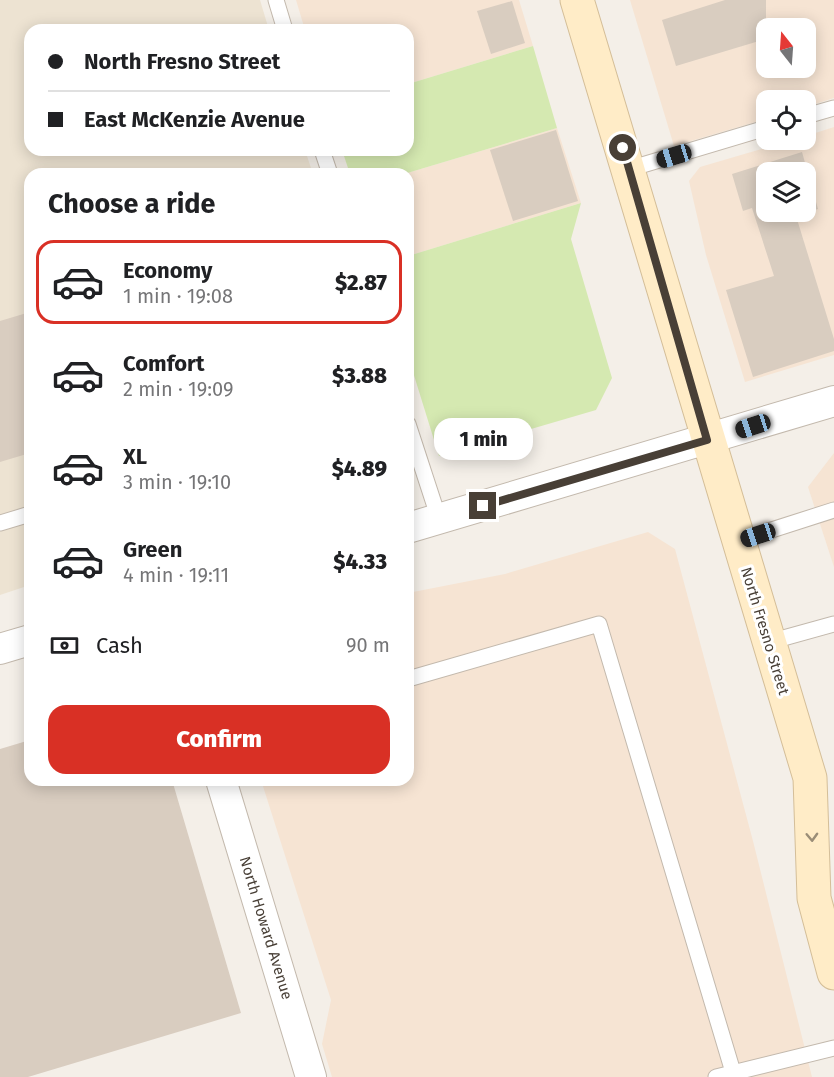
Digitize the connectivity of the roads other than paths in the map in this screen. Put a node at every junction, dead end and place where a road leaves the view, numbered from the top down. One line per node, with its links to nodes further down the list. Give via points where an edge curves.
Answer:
1 (276, 0): 3 (lane)
2 (576, 0): 7 (main road, North Fresno Street)
3 (283, 24)
4 (834, 108): 5 (lane)
5 (816, 114)
6 (756, 131): 7 (lane)
7 (629, 170): 9 (main road, North Fresno Street)
8 (834, 401): 9 (street)
9 (707, 440): 13 (street); 16 (main road, North Fresno Street)
10 (414, 442): 13 (lane)
11 (834, 510): 16 (lane)
12 (24, 516): 14 (lane)
13 (439, 519): 15 (street)
14 (0, 523)
15 (414, 526)
16 (737, 541): 19 (main road, North Fresno Street)
17 (834, 624): 19 (lane)
18 (24, 642): 20 (street)
19 (769, 642): 22 (main road, North Fresno Street)
20 (0, 649)
21 (414, 677): 27 (lane, via 599,624)
22 (810, 778): 24 (main road, North Fresno Street); 25 (main road, North Fresno Street, one-way to 25, via 814,898)
23 (223, 786): 28 (street, North Howard Avenue)
24 (834, 814)
25 (834, 973)
26 (834, 1048): 27 (lane)
27 (733, 1072): 29 (lane)
28 (311, 1077)
29 (716, 1077)

